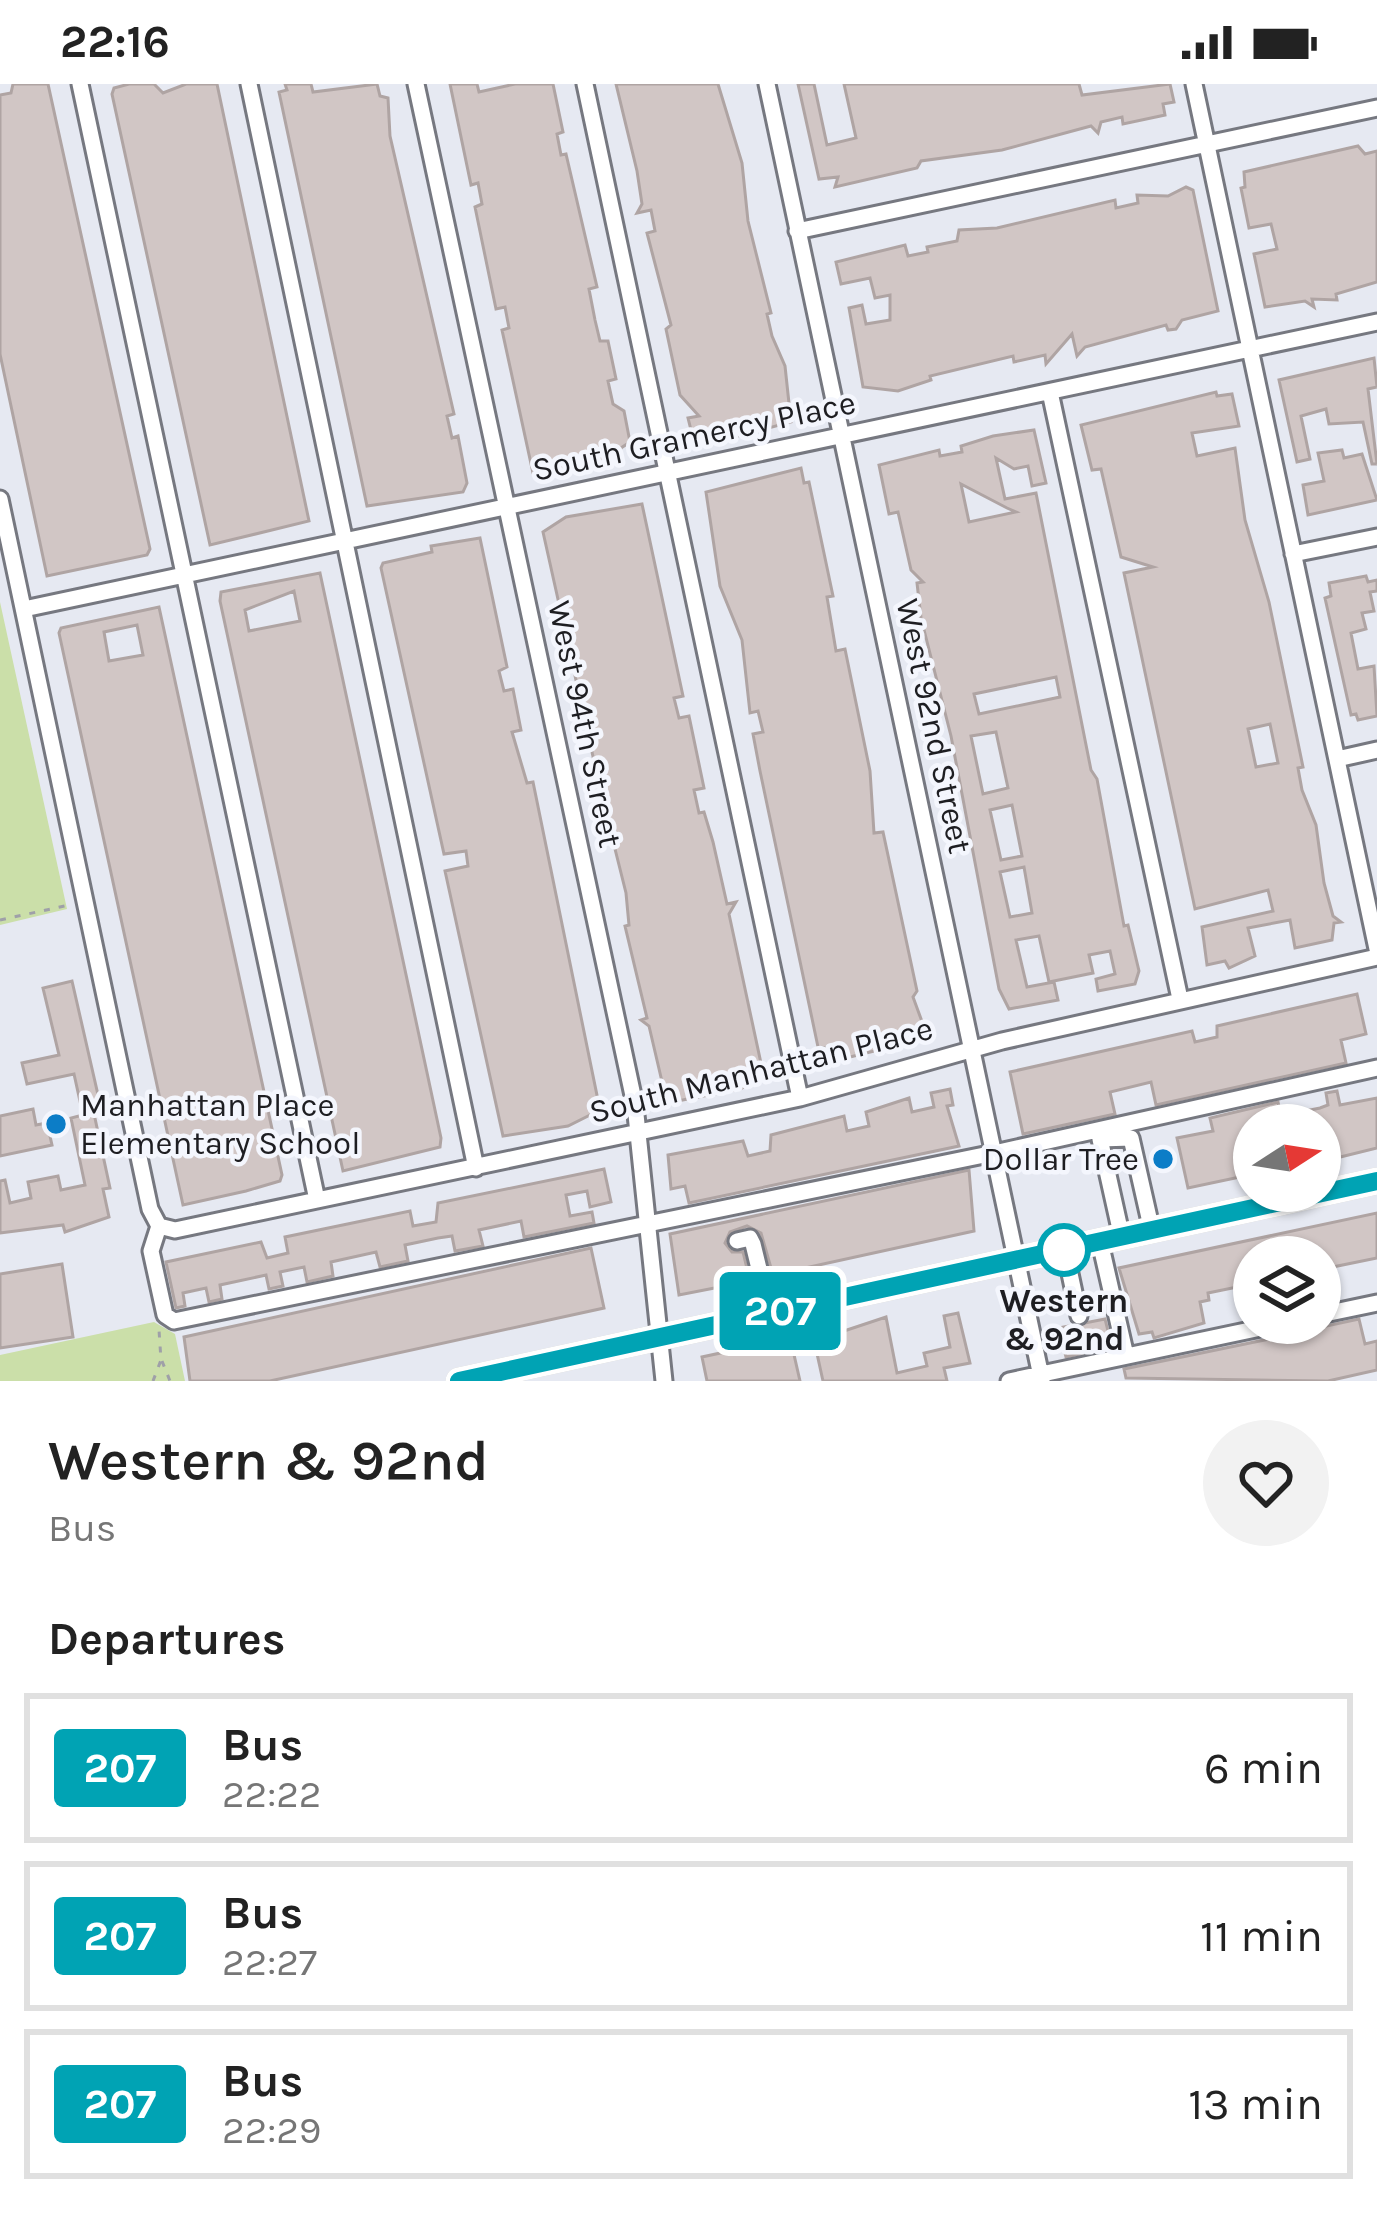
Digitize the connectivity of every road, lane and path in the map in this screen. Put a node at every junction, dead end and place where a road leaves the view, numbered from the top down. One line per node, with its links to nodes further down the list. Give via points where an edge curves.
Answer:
1 (80, 84): 20 (street)
2 (249, 84): 18 (street)
3 (416, 84): 16 (street, West 94th Street)
4 (585, 84): 14 (street)
5 (767, 84): 9 (street, West 92nd Street)
6 (1194, 84): 8 (street)
7 (1377, 108): 8 (street)
8 (1207, 144): 9 (street); 11 (street)
9 (796, 231): 13 (street, West 92nd Street)
10 (1377, 322): 11 (street, South Gramercy Place)
11 (1250, 350): 12 (street, South Gramercy Place); 19 (street)
12 (1051, 392): 13 (street, South Gramercy Place); 27 (street)
13 (842, 436): 14 (street, South Gramercy Place); 28 (street, West 92nd Street)
14 (667, 473): 16 (street, South Gramercy Place); 30 (street)
15 (0, 499): 21 (street)
16 (508, 506): 18 (street, South Gramercy Place); 31 (street, West 94th Street)
17 (1377, 536): 19 (street)
18 (347, 540): 20 (street, South Gramercy Place); 33 (street)
19 (1293, 554): 23 (street)
20 (185, 574): 21 (street, South Gramercy Place); 35 (street)
21 (24, 609): 37 (street)
22 (1377, 750): 23 (street)
23 (1336, 759): 26 (street)
24 (69, 905): 25 (path)
25 (0, 920)
26 (1377, 953): 27 (street, South Manhattan Place)
27 (1180, 999): 28 (street, South Manhattan Place)
28 (971, 1048): 30 (street, South Manhattan Place); 32 (street, West 92nd Street)
29 (1377, 1068): 32 (street)
30 (800, 1098): 31 (street, South Manhattan Place)
31 (640, 1133): 33 (street, South Manhattan Place); 36 (street, West 94th Street)
32 (994, 1153): 36 (street); 42 (street, West 92nd Street)
33 (476, 1168): 35 (street, South Manhattan Place)
34 (1377, 1181): 38 (main road)
35 (316, 1200): 37 (street, South Manhattan Place, via 175,1231)
36 (646, 1222): 37 (street, via 174,1321 165,1315 151,1252); 49 (street, West 94th Street)
37 (159, 1226)
38 (1153, 1231): 39 (main road); 39 (street, via 1131,1138 1100,1139)
39 (1111, 1240): 41 (main road); 50 (street)
40 (737, 1241): 45 (street, via 753,1244)
41 (1065, 1250): 42 (main road); 46 (street)
42 (1016, 1260): 45 (main road); 52 (street, West 92nd Street)
43 (1377, 1303): 44 (street)
44 (1341, 1311)
45 (770, 1314): 49 (main road)
46 (1079, 1316)
47 (157, 1320): 51 (path)
48 (1233, 1334): 50 (street)
49 (656, 1338): 55 (main road); 56 (street, West 94th Street)
50 (1126, 1356): 52 (street)
51 (161, 1360): 53 (path); 54 (path)
52 (1041, 1378): 57 (street)
53 (153, 1381)
54 (170, 1381)
55 (459, 1381)
56 (664, 1381)
57 (1009, 1381)

